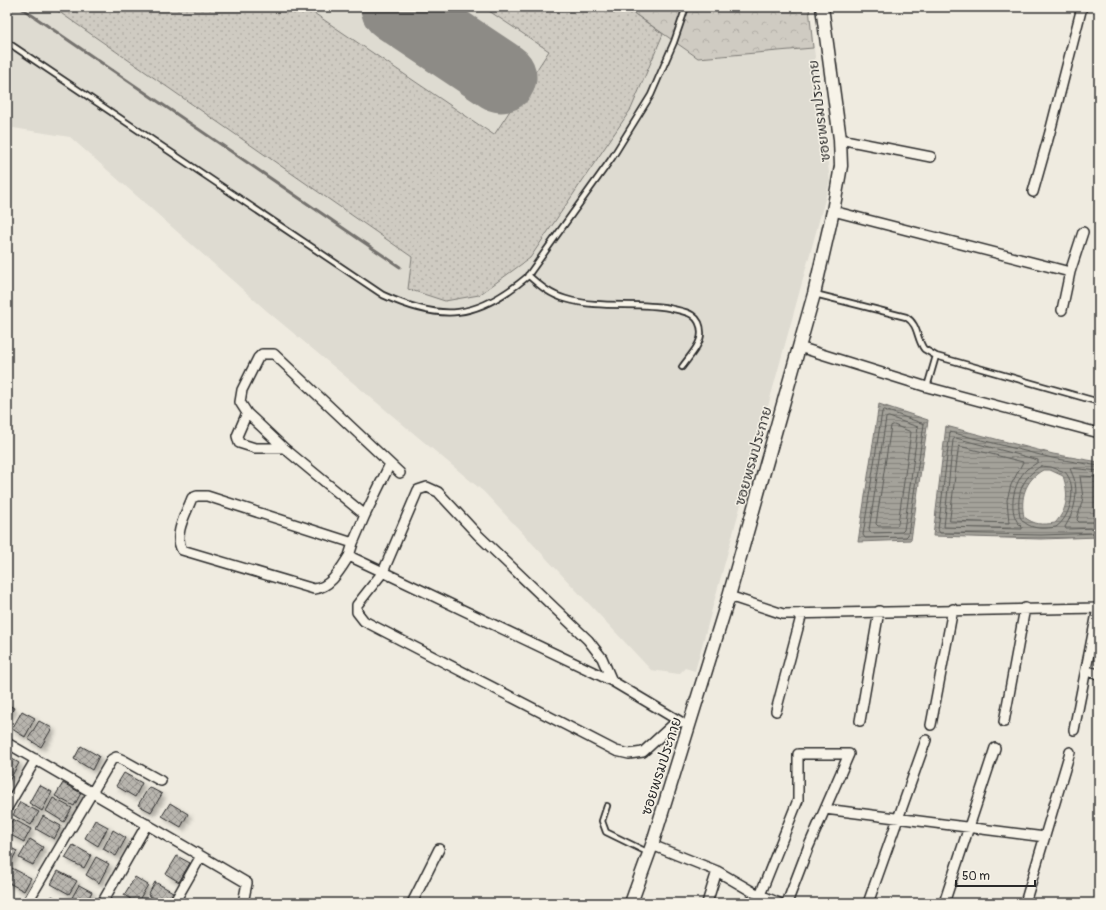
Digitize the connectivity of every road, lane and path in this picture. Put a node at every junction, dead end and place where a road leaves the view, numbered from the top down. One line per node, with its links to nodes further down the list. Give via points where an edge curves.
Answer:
1 (686, 7): 11 (lane, via 651,95 612,158)
2 (822, 7): 5 (street, ซอยพรมประกาย)
3 (1082, 7): 7 (street)
4 (7, 42): 11 (lane, via 383,295 406,305 451,313 492,302)
5 (840, 139): 6 (street); 8 (street, ซอยพรมประกาย, via 841,166)
6 (931, 157)
7 (1032, 192)
8 (833, 211): 10 (street); 12 (street, ซอยพรมประกาย)
9 (1083, 232): 10 (street)
10 (1070, 272): 13 (street)
11 (528, 275): 16 (lane, via 544,289 566,299 660,307 692,315 701,325 701,335 698,345)
12 (814, 294): 14 (street, ซอยพรมประกาย); 15 (lane, via 906,317 916,328 924,349)
13 (1062, 310)
14 (799, 347): 17 (street); 28 (street, ซอยพรมประกาย)
15 (936, 356): 17 (lane); 18 (lane)
16 (682, 367)
17 (927, 387): 20 (street)
18 (1099, 402)
19 (247, 413): 21 (street); 21 (street, via 237,436 239,443 255,448); 22 (street, via 240,402 242,390 258,358 262,354 274,354)
20 (1099, 433)
21 (284, 448): 24 (street)
22 (390, 464): 23 (street); 24 (street)
23 (400, 473)
24 (365, 515): 25 (street)
25 (353, 543): 26 (street); 26 (street, via 207,496 192,498 178,534 182,550 314,589 326,586 338,574)
26 (349, 556): 27 (street)
27 (383, 572): 36 (street); 36 (street, via 418,490 433,488 592,645 602,658); 38 (street, via 357,605 364,621 616,751 629,754 643,752)
28 (729, 596): 33 (street, via 783,614); 42 (street, ซอยพรมประกาย)
29 (1026, 608): 30 (street); 31 (street); 40 (street)
30 (1098, 608): 34 (street)
31 (953, 609): 32 (street); 41 (street)
32 (879, 611): 33 (street); 39 (street)
33 (802, 613): 37 (street)
34 (1086, 671): 35 (street); 43 (street)
35 (1099, 674)
36 (612, 681): 38 (street)
37 (776, 711)
38 (677, 721): 42 (street)
39 (860, 721)
40 (1004, 722)
41 (931, 725)
42 (690, 726): 59 (street, ซอยพรมประกาย)
43 (1074, 730)
44 (926, 740): 54 (street)
45 (7, 743): 48 (street)
46 (995, 748): 56 (street)
47 (1070, 752): 57 (street)
48 (36, 759): 50 (street); 52 (street)
49 (161, 781): 50 (street, via 116,757 112,759)
50 (92, 792): 55 (street); 63 (street)
51 (607, 806): 59 (lane, via 602,822 606,832)
52 (7, 808)
53 (825, 809): 54 (street); 62 (street, via 849,754 798,754 798,800); 71 (street)
54 (898, 820): 56 (street); 72 (street)
55 (147, 824): 60 (street); 64 (street)
56 (969, 828): 57 (street); 73 (street)
57 (1045, 837): 74 (street)
58 (439, 849): 67 (street)
59 (651, 849): 61 (street); 68 (street, ซอยพรมประกาย)
60 (201, 856): 65 (street); 66 (street, via 247,883)
61 (716, 871): 62 (street); 69 (street)
62 (760, 895): 70 (street)
63 (27, 903)
64 (102, 903)
65 (174, 903)
66 (243, 903)
67 (412, 903)
68 (631, 903)
69 (707, 903)
70 (779, 903)
71 (787, 903)
72 (868, 903)
73 (944, 903)
74 (1025, 903)

